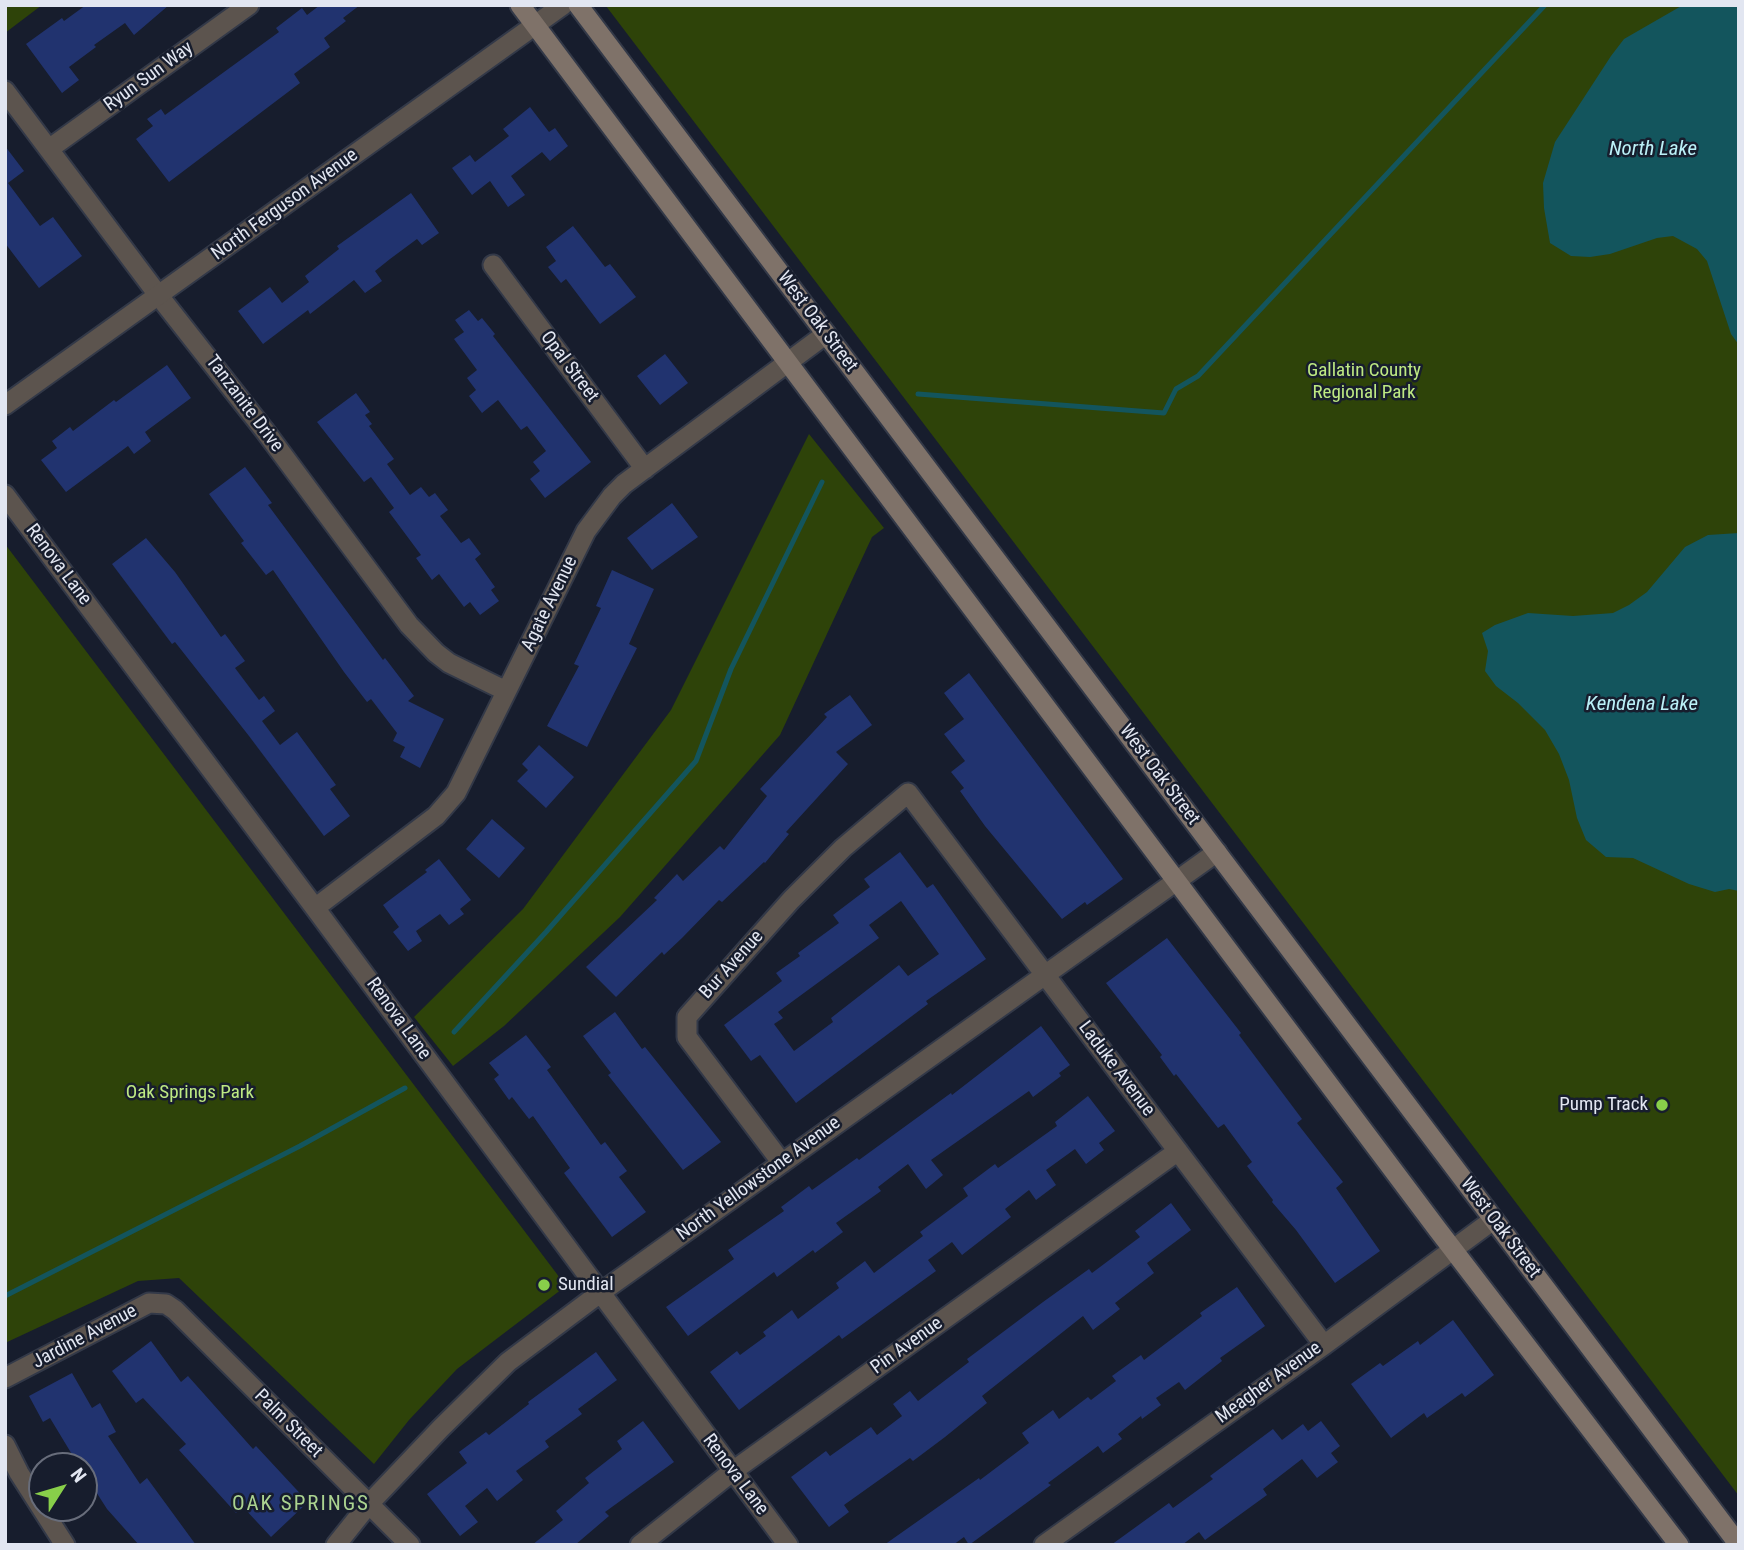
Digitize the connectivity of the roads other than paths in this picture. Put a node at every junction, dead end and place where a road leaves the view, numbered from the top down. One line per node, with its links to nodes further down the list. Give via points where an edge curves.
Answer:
1 (249, 5): 7 (street, Ryun Sun Way)
2 (520, 5): 5 (main road)
3 (564, 5): 5 (street, North Ferguson Avenue)
4 (578, 5): 10 (main road, West Oak Street)
5 (535, 26): 9 (street, North Ferguson Avenue); 11 (main road)
6 (5, 91): 7 (street, Tanzanite Drive)
7 (49, 149): 9 (street, Tanzanite Drive)
8 (493, 265): 13 (street, Opal Street)
9 (159, 296): 12 (street, North Ferguson Avenue); 15 (street, Tanzanite Drive, via 409,625 449,663)
10 (826, 334): 11 (street, Agate Avenue); 17 (main road, West Oak Street)
11 (788, 362): 13 (street, Agate Avenue); 18 (main road)
12 (5, 405)
13 (645, 469): 15 (street, Agate Avenue, via 612,496 586,531)
14 (5, 495): 19 (street, Renova Lane)
15 (506, 691): 19 (street, Agate Avenue, via 456,793 436,817)
16 (908, 793): 20 (street, Laduke Avenue); 22 (street, Bur Avenue, via 842,848 687,1017 687,1037)
17 (1216, 852): 18 (street, North Yellowstone Avenue); 23 (main road, West Oak Street)
18 (1177, 879): 20 (street, North Yellowstone Avenue); 24 (main road)
19 (315, 908): 25 (street, Renova Lane)
20 (1045, 974): 21 (street, Laduke Avenue); 22 (street, North Yellowstone Avenue)
21 (1178, 1151): 27 (street, Laduke Avenue); 30 (street, Pin Avenue)
22 (782, 1163): 25 (street, North Yellowstone Avenue)
23 (1493, 1220): 24 (street, Meagher Avenue); 39 (main road, West Oak Street)
24 (1453, 1250): 27 (street, Meagher Avenue); 38 (main road)
25 (600, 1293): 30 (street, Renova Lane); 31 (street, North Yellowstone Avenue, via 478,1390)
26 (166, 1304): 28 (street, Jardine Avenue, via 149,1303); 31 (street, Palm Street)
27 (1324, 1345): 37 (street, Meagher Avenue)
28 (5, 1378)
29 (5, 1445): 32 (street)
30 (733, 1471): 35 (street, Pin Avenue); 36 (street, Renova Lane)
31 (368, 1505): 33 (street, North Yellowstone Avenue); 34 (street, Palm Street)
32 (65, 1545)
33 (336, 1545)
34 (410, 1545)
35 (640, 1545)
36 (788, 1545)
37 (1044, 1545)
38 (1679, 1545)
39 (1739, 1545)

